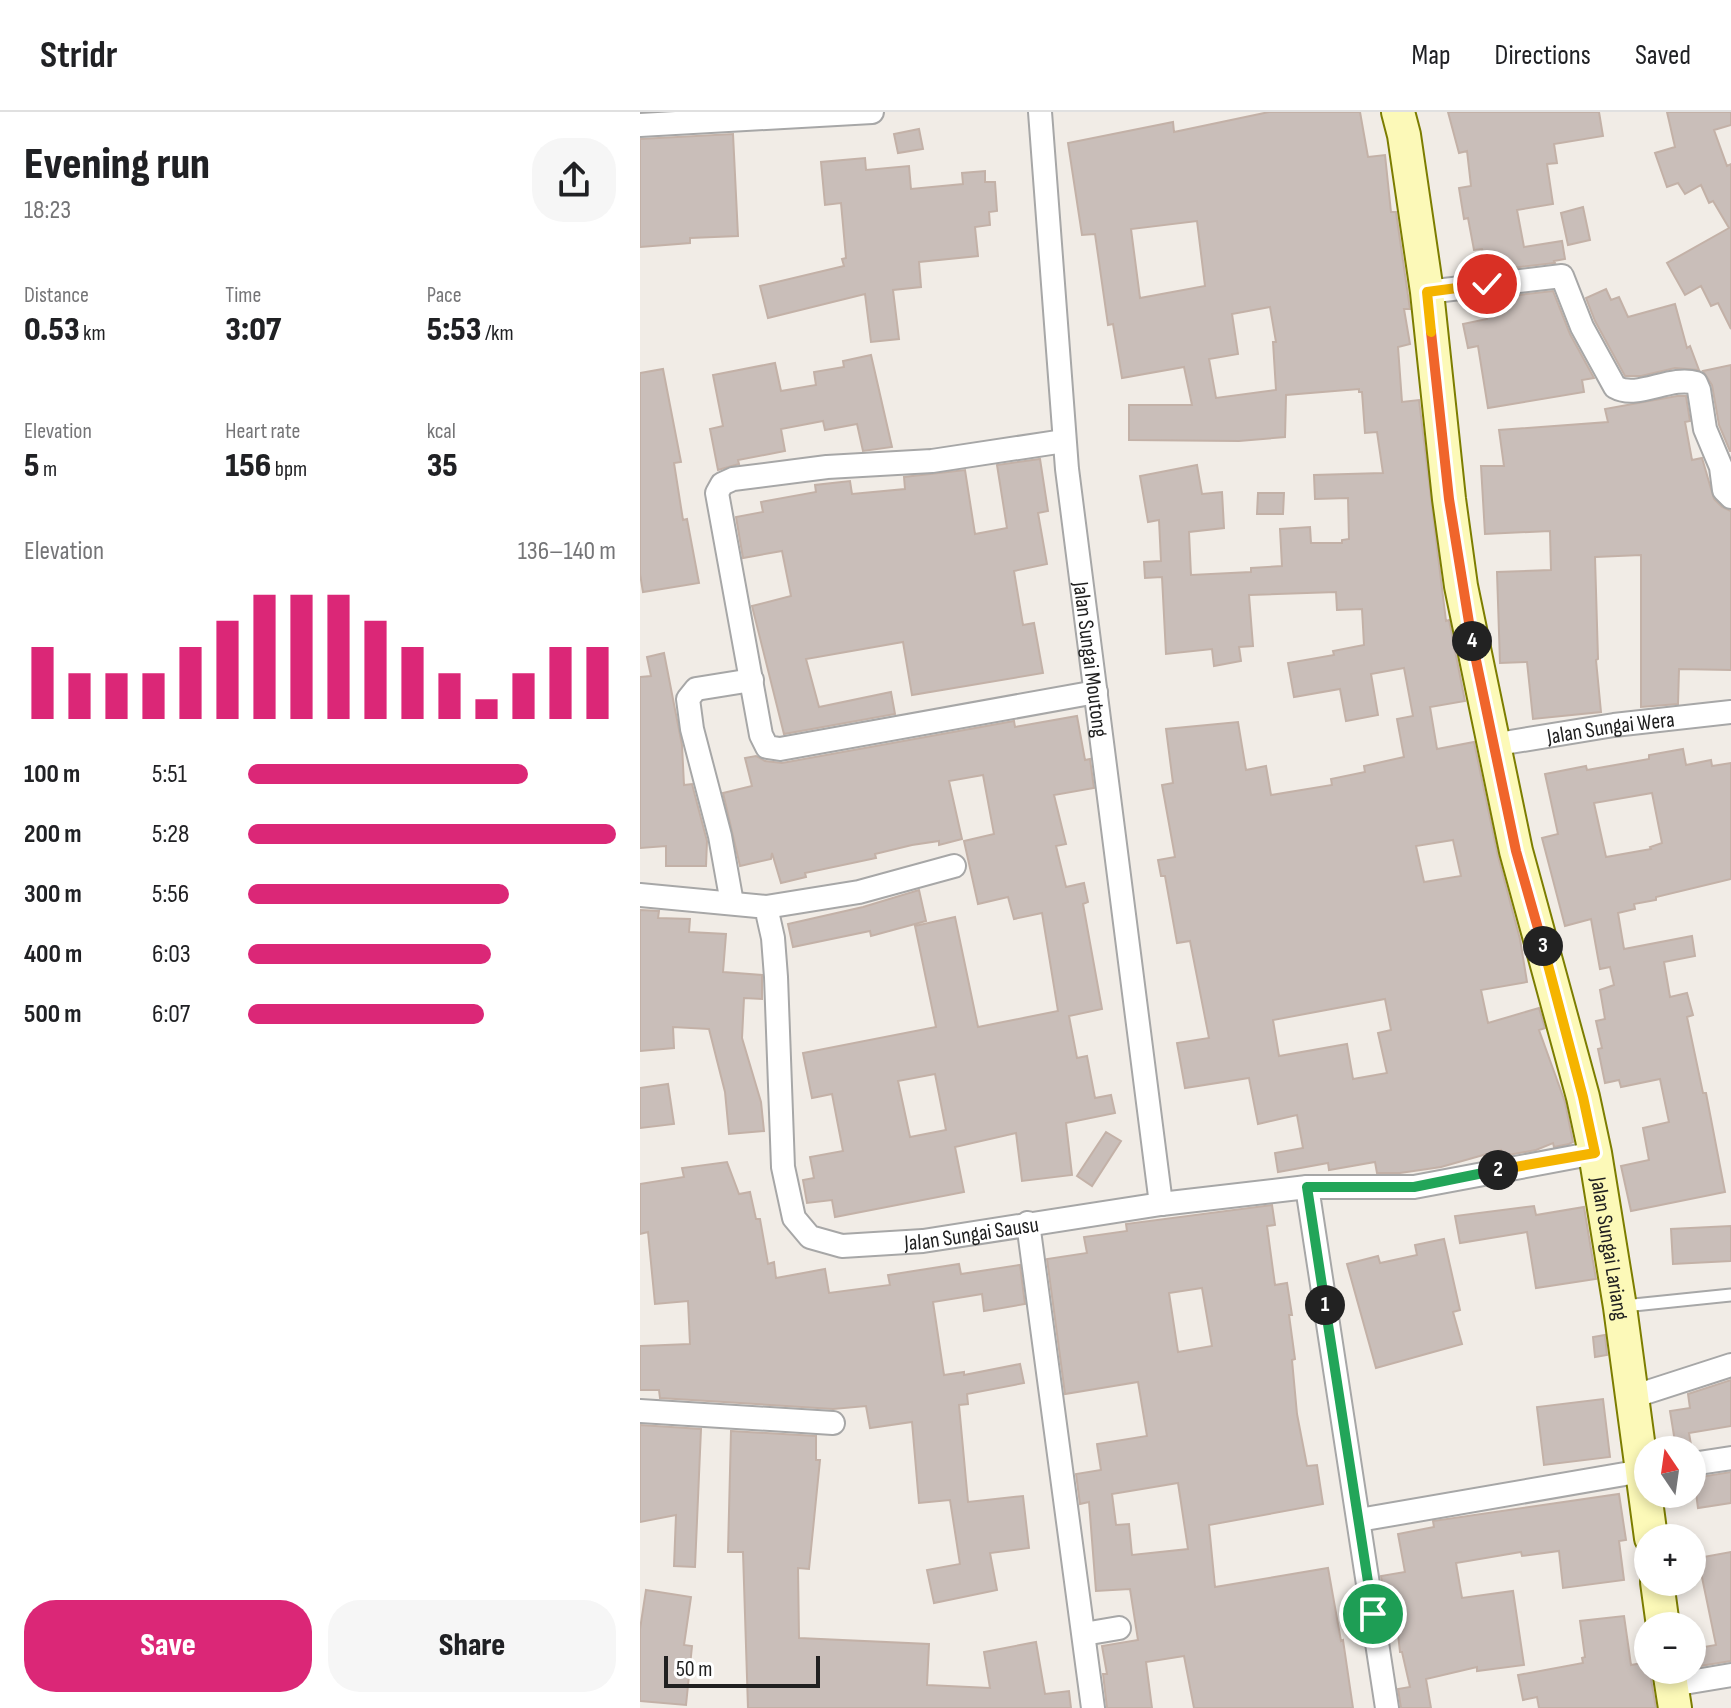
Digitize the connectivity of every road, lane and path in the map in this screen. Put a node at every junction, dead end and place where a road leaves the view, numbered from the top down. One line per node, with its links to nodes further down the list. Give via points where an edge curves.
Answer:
1 (872, 112): 4 (street)
2 (1040, 112): 6 (street, Jalan Sungai Moutong)
3 (1398, 112): 5 (street, Jalan Sungai Lariang)
4 (640, 125)
5 (1427, 292): 7 (street, via 1562,276 1615,387 1627,391 1696,383 1705,429 1716,450 1724,490); 11 (street, Jalan Sungai Lariang, via 1459,572)
6 (1064, 441): 8 (street, via 722,484 717,493); 9 (street, Jalan Sungai Moutong)
7 (1731, 497)
8 (752, 680): 9 (street, via 761,735 772,749); 14 (street, via 696,689 688,699)
9 (1096, 692): 18 (street, Jalan Sungai Moutong)
10 (1731, 712): 11 (street, Jalan Sungai Wera)
11 (1492, 745): 16 (street, Jalan Sungai Lariang)
12 (954, 866): 15 (street, via 859,892)
13 (640, 895): 14 (street)
14 (732, 903): 15 (street)
15 (766, 907): 19 (street, Jalan Sungai Sausu, via 776,977 783,1167 794,1218 810,1237 842,1246 923,1241)
16 (1595, 1153): 17 (street, Jalan Sungai Sausu, via 1414,1187); 21 (street, Jalan Sungai Lariang)
17 (1307, 1187): 18 (street, Jalan Sungai Sausu); 30 (street)
18 (1161, 1204): 19 (street, Jalan Sungai Sausu)
19 (1028, 1223): 32 (street)
20 (1731, 1295): 21 (lane)
21 (1620, 1307): 23 (street, Jalan Sungai Lariang)
22 (1731, 1365): 23 (street)
23 (1632, 1397): 26 (street, Jalan Sungai Lariang)
24 (640, 1411): 25 (street)
25 (833, 1423)
26 (1639, 1436)
27 (1731, 1458): 28 (street)
28 (1706, 1462)
29 (1634, 1473): 30 (street)
30 (1359, 1520): 36 (street)
31 (1119, 1628): 32 (street)
32 (1084, 1634): 35 (street)
33 (1731, 1675): 34 (street)
34 (1672, 1688)
35 (1093, 1708)
36 (1387, 1708)

